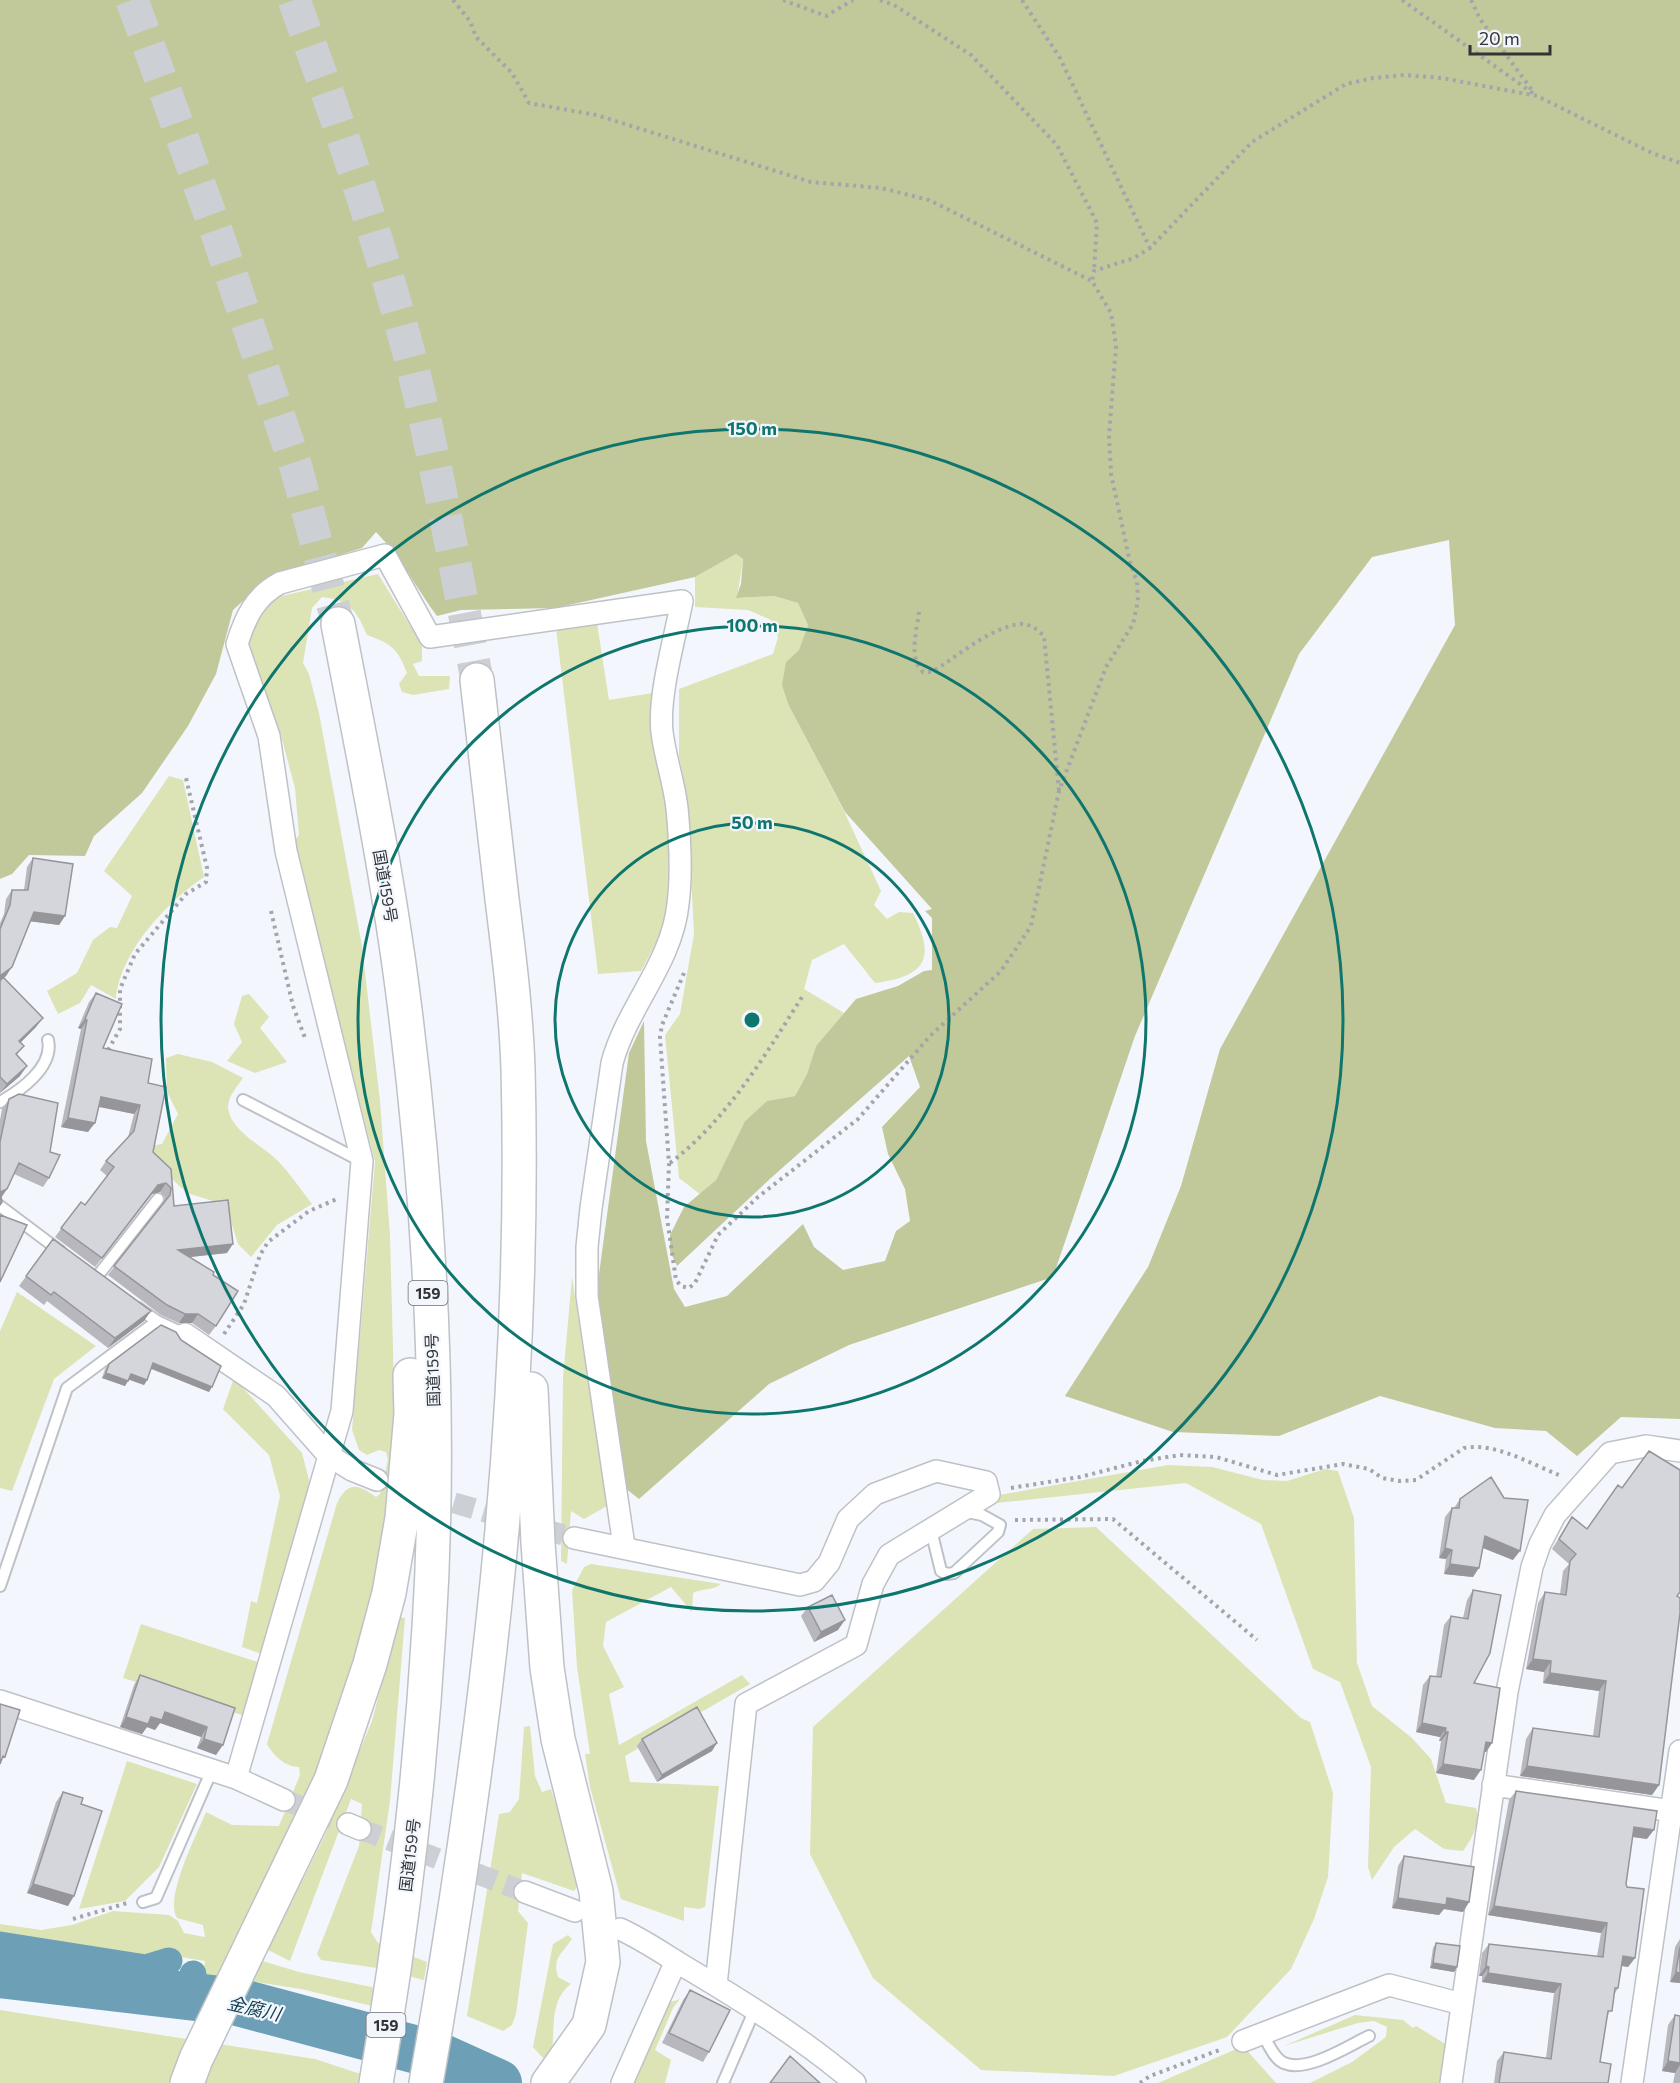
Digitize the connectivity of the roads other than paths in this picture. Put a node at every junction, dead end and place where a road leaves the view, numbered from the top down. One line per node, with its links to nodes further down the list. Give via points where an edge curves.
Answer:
1 (338, 624): 3 (highway, 国道159号 / 159)
2 (477, 680): 5 (highway)
3 (357, 723): 39 (highway, 159, via 386,998 410,1316 409,1437 400,1529 389,1593 370,1664 331,1780); 40 (highway, 国道159号 / 159, via 404,1001 424,1215 433,1373 430,1625 418,1775 396,1967)
4 (48, 1040): 7 (lane, via 46,1058 30,1081)
5 (518, 1066): 41 (highway, via 515,1367 504,1508 479,1751); 42 (highway, via 537,1532 547,1668 558,1739 596,1891 603,1962 589,2025)
6 (243, 1100): 8 (lane)
7 (0, 1102)
8 (362, 1161): 15 (street, via 342,1411); 20 (street, via 286,851 269,736 237,644 257,600 280,583 385,555 430,637 682,601 663,702 662,730 676,807 680,865 674,930 664,957 620,1035 612,1063 586,1247 586,1296)
9 (158, 1199): 10 (lane, via 100,1282)
10 (0, 1206)
11 (132, 1304): 12 (lane)
12 (157, 1321): 13 (lane); 21 (lane, via 67,1388)
13 (185, 1334): 15 (street, via 276,1396)
14 (1680, 1451): 26 (street, via 1646,1446 1610,1453 1555,1515 1532,1567)
15 (328, 1455): 16 (street); 25 (street)
16 (377, 1480)
17 (962, 1511): 18 (street); 18 (lane, via 1000,1525 998,1532 954,1573 941,1571); 20 (street, via 989,1494 986,1482 936,1471 875,1494 848,1519 829,1563 814,1581 800,1585)
18 (931, 1530): 34 (street, via 890,1555 873,1584 856,1645 746,1704)
19 (574, 1538): 20 (street)
20 (624, 1546)
21 (0, 1586)
22 (0, 1701): 24 (street)
23 (1680, 1751): 28 (street)
24 (212, 1770): 25 (street); 30 (lane, via 156,1898)
25 (236, 1778): 27 (street)
26 (1493, 1785): 28 (street); 35 (street)
27 (284, 1800)
28 (1675, 1811): 47 (street)
29 (525, 1892): 31 (street)
30 (143, 1902)
31 (574, 1911)
32 (620, 1929): 33 (street)
33 (676, 1961): 34 (street); 43 (street)
34 (716, 1986): 36 (street)
35 (1462, 2004): 38 (street, via 1389,1985); 46 (street)
36 (755, 2009): 44 (lane); 45 (street, via 815,2049)
37 (1369, 2036): 38 (lane, via 1305,2066 1284,2063)
38 (1252, 2037)
39 (192, 2071)
40 (376, 2083)
41 (426, 2083)
42 (548, 2083)
43 (622, 2083)
44 (723, 2083)
45 (855, 2083)
46 (1451, 2083)
47 (1632, 2083)

